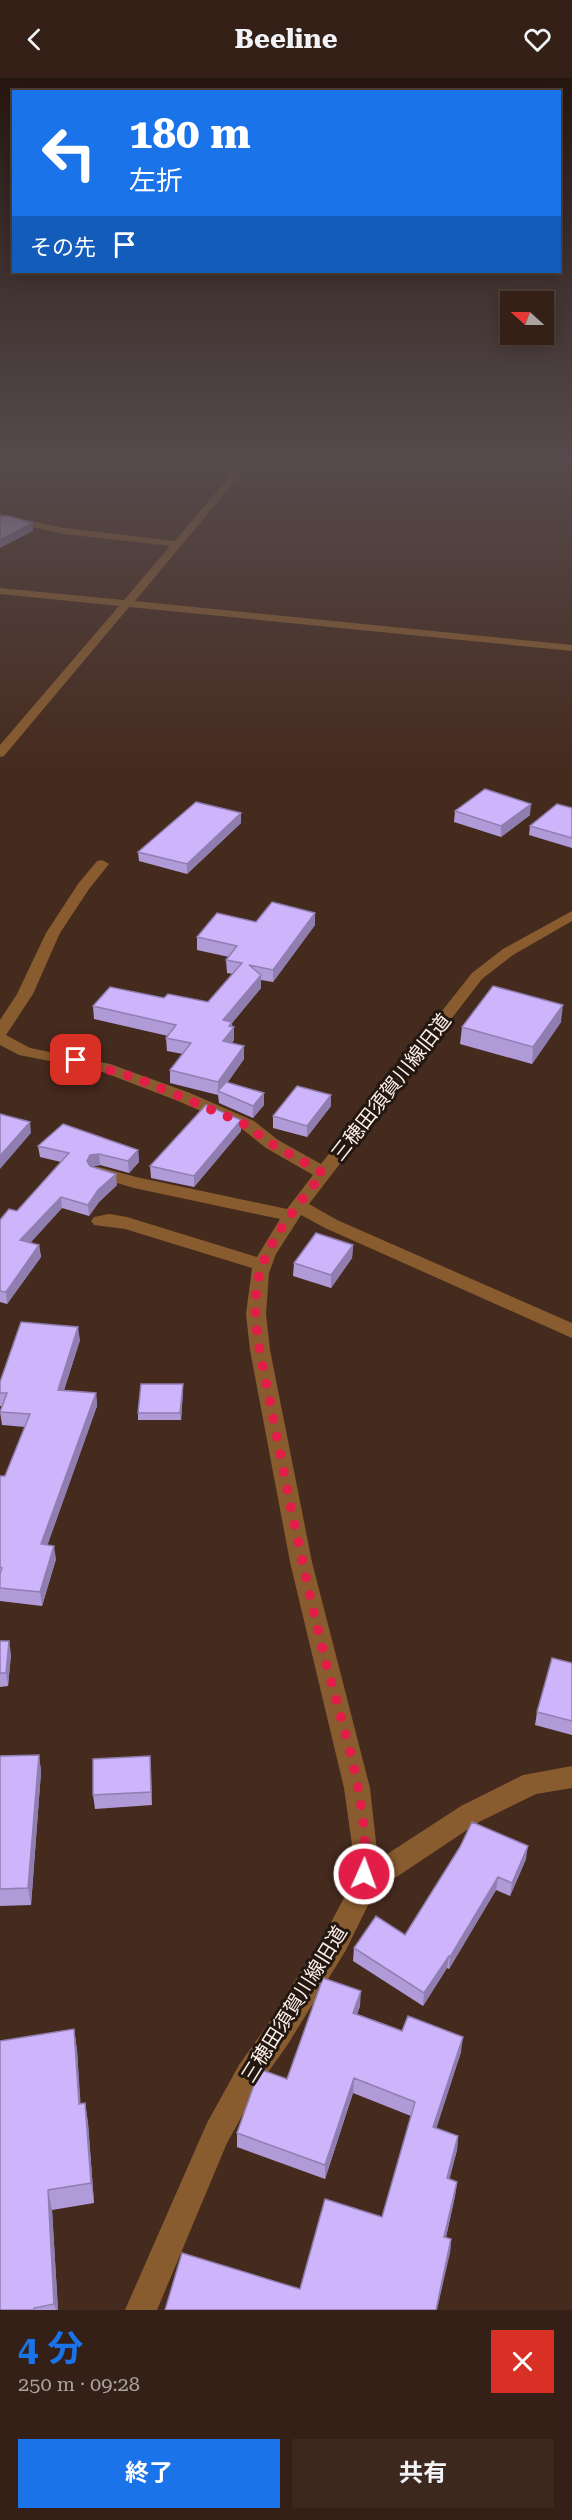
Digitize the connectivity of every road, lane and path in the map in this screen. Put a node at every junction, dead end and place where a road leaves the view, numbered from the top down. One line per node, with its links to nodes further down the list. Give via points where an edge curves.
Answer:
1 (164, 561): 3 (street)
2 (0, 591): 3 (street)
3 (128, 604): 4 (street); 5 (street)
4 (572, 648)
5 (0, 753)
6 (102, 864): 8 (street, via 54,933 25,994)
7 (572, 915): 11 (street, 三穂田須賀川線旧道, via 508,952 477,976)
8 (0, 1032)
9 (0, 1038): 11 (street, via 25,1052 104,1067 184,1097 248,1125 272,1144)
10 (99, 1172): 12 (street)
11 (323, 1173): 12 (street, 三穂田須賀川線旧道)
12 (294, 1211): 14 (street, 三穂田須賀川線旧道); 15 (street)
13 (100, 1221): 14 (street, via 127,1223)
14 (263, 1265): 17 (street, 三穂田須賀川線旧道, via 256,1314 260,1350 301,1562 357,1788 366,1852)
15 (572, 1330)
16 (572, 1777): 17 (street, via 532,1783 462,1818 383,1872)
17 (364, 1874): 18 (street, 三穂田須賀川線旧道, via 358,1899 336,1941 249,2074 217,2133)
18 (141, 2310)

